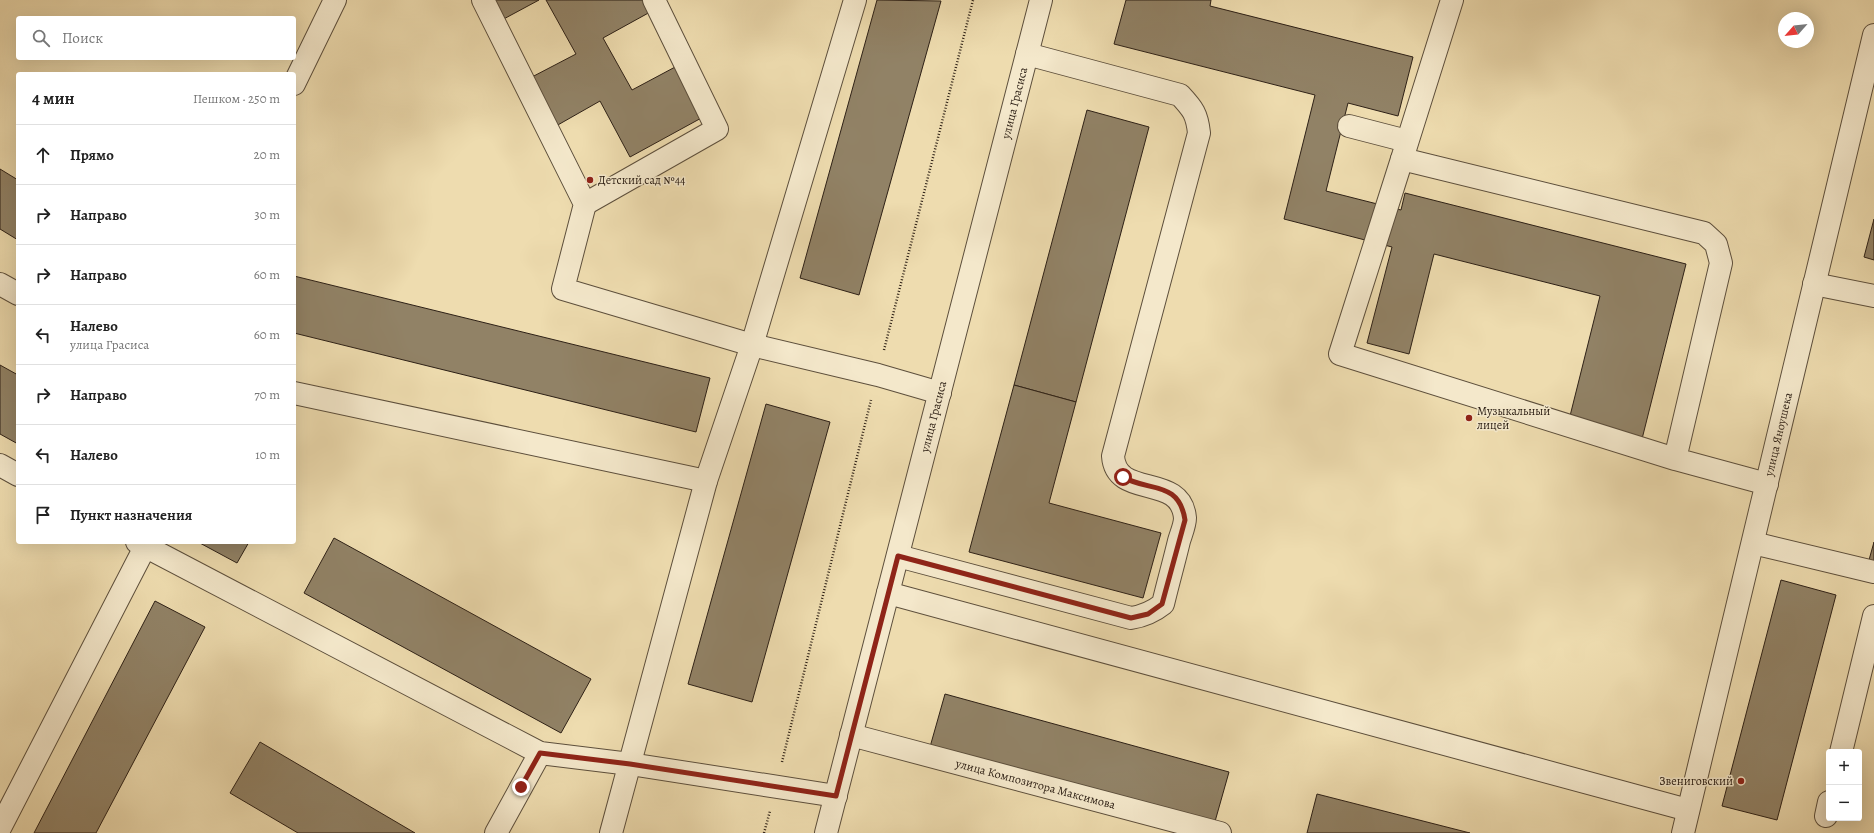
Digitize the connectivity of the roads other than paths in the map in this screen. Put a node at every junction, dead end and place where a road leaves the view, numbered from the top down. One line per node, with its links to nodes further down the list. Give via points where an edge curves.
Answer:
1 (334, 0): 9 (street)
2 (483, 0): 12 (street)
3 (654, 0): 12 (street, via 717,129)
4 (855, 0): 17 (street)
5 (1042, 0): 8 (street, улица Грасиса)
6 (1452, 0): 11 (street)
7 (1874, 35): 14 (street, улица Яноушека)
8 (1027, 54): 19 (street, улица Грасиса); 27 (street, via 1180,95 1193,108 1197,119 1199,132 1113,456 1115,467 1123,477 1165,490 1176,497 1185,520 1162,604 1156,610 1140,617 1131,618)
9 (296, 80)
10 (1349, 126): 11 (street)
11 (1405, 150): 20 (street, via 1704,233 1716,244 1721,263); 20 (street, via 1340,354)
12 (585, 204): 17 (street, via 563,289)
13 (0, 284): 15 (street)
14 (1814, 284): 16 (street); 24 (street, улица Яноушека)
15 (16, 293)
16 (1874, 296)
17 (752, 345): 19 (street, via 878,375); 23 (street)
18 (296, 392): 23 (street)
19 (940, 393): 27 (street, улица Грасиса)
20 (1675, 459): 24 (street)
21 (0, 465): 22 (street)
22 (16, 474)
23 (706, 481): 34 (street)
24 (1767, 484): 25 (street, улица Яноушека)
25 (1752, 543): 28 (street); 36 (street, улица Яноушека)
26 (141, 544): 33 (street); 37 (street)
27 (898, 556): 29 (street, улица Грасиса)
28 (1874, 572)
29 (888, 593): 31 (street, улица Грасиса); 36 (street)
30 (1874, 616): 32 (street)
31 (851, 735): 35 (street, улица Грасиса); 41 (street, улица Композитора Максимова)
32 (1842, 749)
33 (540, 753): 34 (street); 38 (street)
34 (630, 764): 35 (street); 39 (street)
35 (836, 796): 40 (street, улица Грасиса)
36 (1688, 810): 42 (street, улица Яноушека)
37 (0, 828)
38 (496, 833)
39 (612, 833)
40 (826, 833)
41 (1220, 833)
42 (1683, 833)

